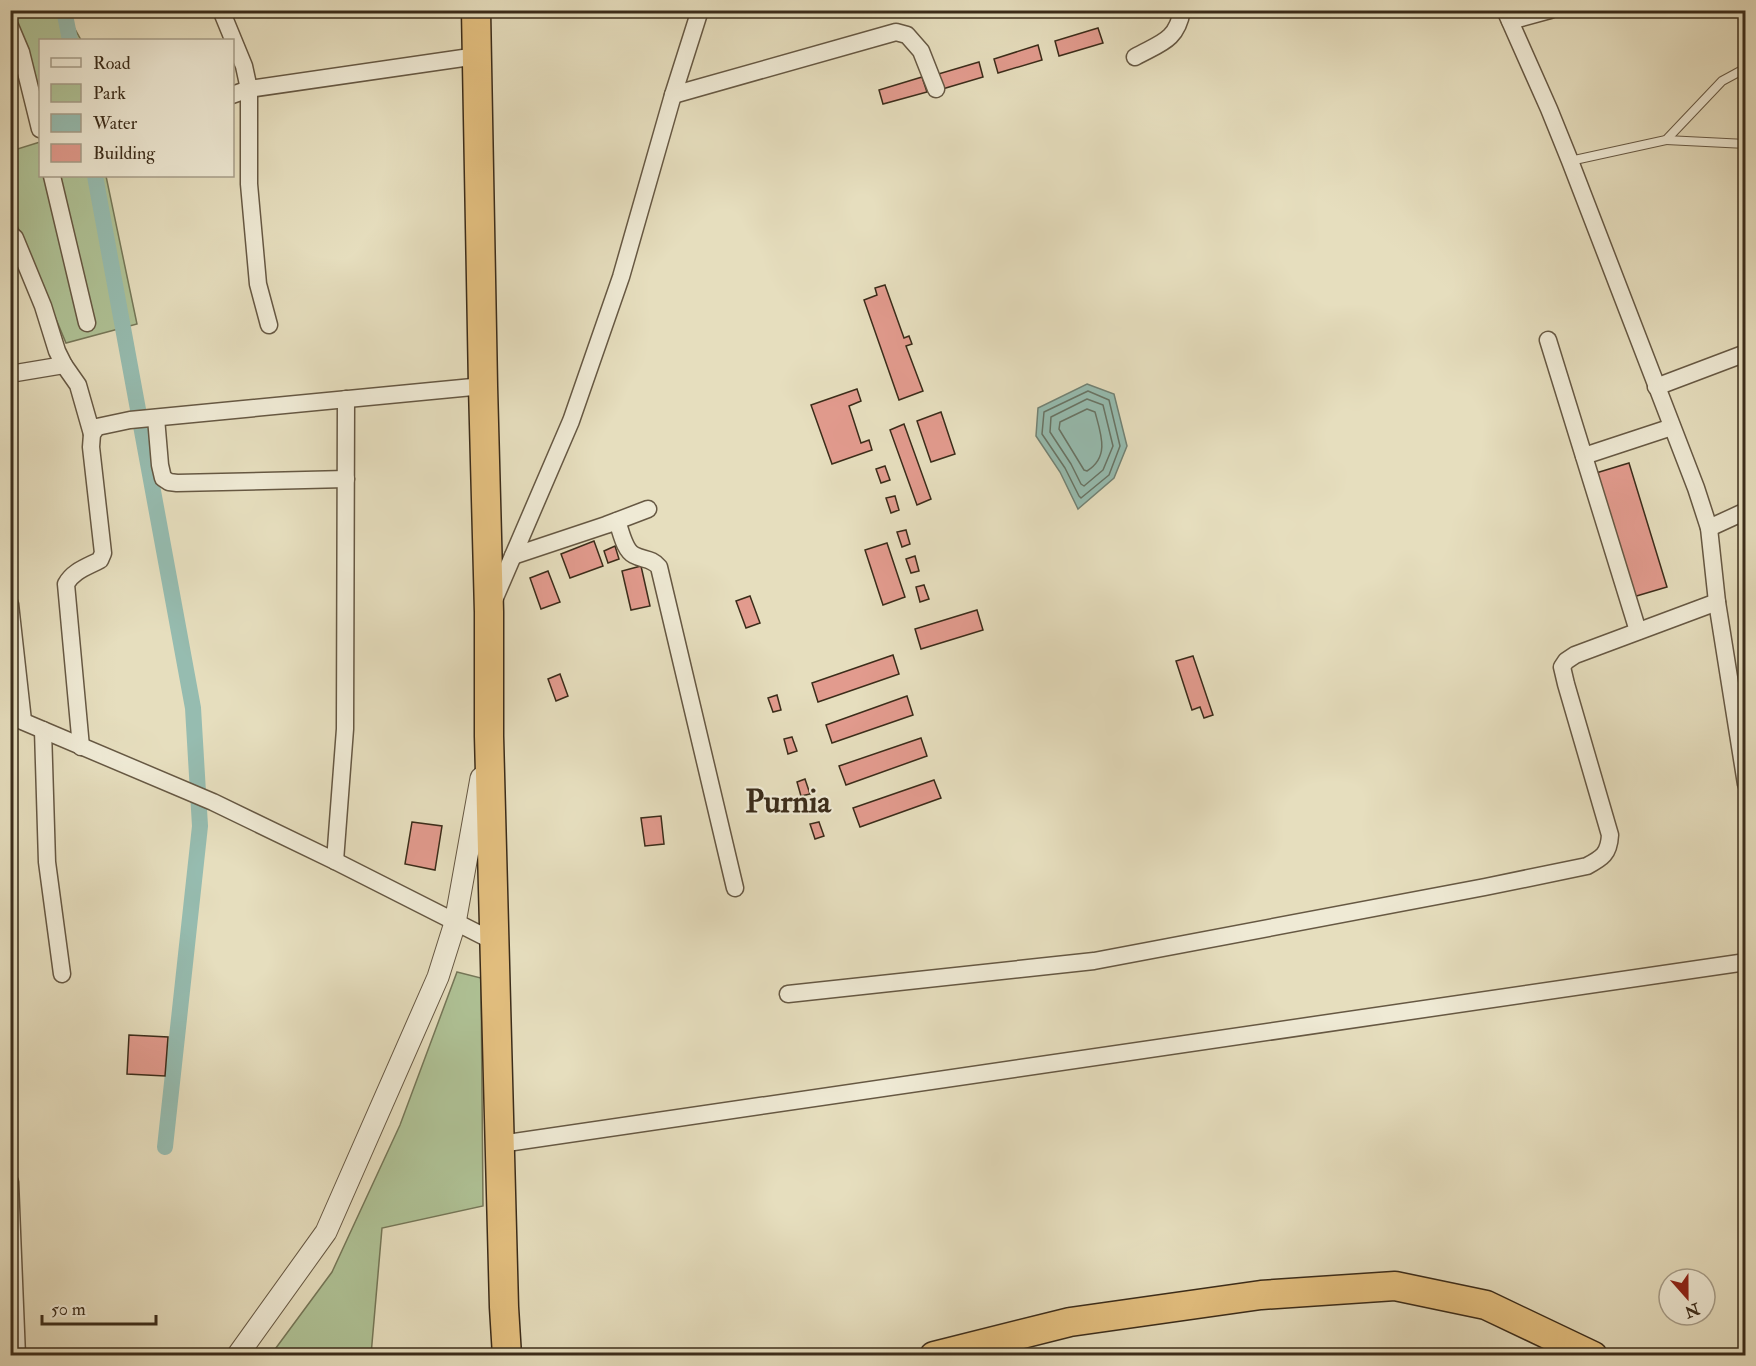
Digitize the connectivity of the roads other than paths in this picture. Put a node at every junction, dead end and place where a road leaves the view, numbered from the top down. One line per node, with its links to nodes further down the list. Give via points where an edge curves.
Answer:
1 (221, 10): 8 (street)
2 (476, 10): 10 (highway)
3 (700, 10): 16 (street)
4 (1182, 10): 11 (street, via 1176,31)
5 (1550, 10): 6 (street)
6 (1507, 16): 20 (street)
7 (10, 26): 17 (street, via 21,52)
8 (233, 39)
9 (234, 42): 13 (street)
10 (477, 56): 13 (street); 29 (highway)
11 (1135, 57)
12 (1746, 68): 18 (lane, via 1722,81)
13 (249, 89): 15 (street); 24 (street, via 249,184 258,284)
14 (936, 89): 16 (street, via 921,51 907,35 896,32)
15 (234, 94)
16 (673, 95): 41 (street, via 621,277 572,421)
17 (39, 125)
18 (1666, 140): 19 (lane); 20 (lane)
19 (1746, 144)
20 (1570, 162): 30 (street)
21 (52, 177): 23 (street)
22 (10, 234): 27 (street, via 15,237)
23 (87, 323)
24 (269, 325)
25 (1548, 340): 35 (street)
26 (1746, 353): 30 (street)
27 (64, 365): 28 (street); 34 (street, via 78,385)
28 (10, 374)
29 (483, 386): 31 (street); 44 (highway)
30 (1656, 387): 33 (street)
31 (346, 399): 32 (street); 36 (street)
32 (144, 419): 34 (street, via 97,428); 36 (street, via 163,478 169,482)
33 (1672, 427): 35 (street); 40 (street)
34 (92, 434): 50 (street, via 103,553 100,560 78,571 66,584)
35 (1584, 456): 45 (street)
36 (346, 479): 52 (street, via 345,729)
37 (648, 509): 39 (street)
38 (1746, 511): 40 (street)
39 (617, 521): 41 (street); 53 (street, via 632,555 650,559 659,567)
40 (1709, 528): 42 (street)
41 (513, 556): 44 (street)
42 (1717, 602): 45 (street); 49 (street)
43 (10, 604): 46 (street)
44 (489, 612): 48 (highway)
45 (1638, 631): 58 (street, via 1575,655 1562,667 1610,835 1601,859 1587,866 1094,961)
46 (17, 719): 47 (street)
47 (43, 730): 50 (street); 57 (street, via 47,862)
48 (489, 736): 54 (street); 55 (highway)
49 (1743, 743): 51 (street)
50 (81, 747): 52 (street, via 213,801)
51 (1746, 784)
52 (335, 861): 54 (street)
53 (735, 888)
54 (455, 923): 55 (street); 62 (street, via 438,977 326,1232)
55 (495, 942): 59 (highway)
56 (1746, 962): 59 (street)
57 (62, 974)
58 (788, 994)
59 (500, 1144): 63 (highway)
60 (10, 1182): 61 (street)
61 (16, 1356)
62 (237, 1356)
63 (507, 1356)
64 (934, 1356): 65 (highway, via 1070,1322 1261,1295 1395,1286 1486,1305)
65 (1593, 1356)

